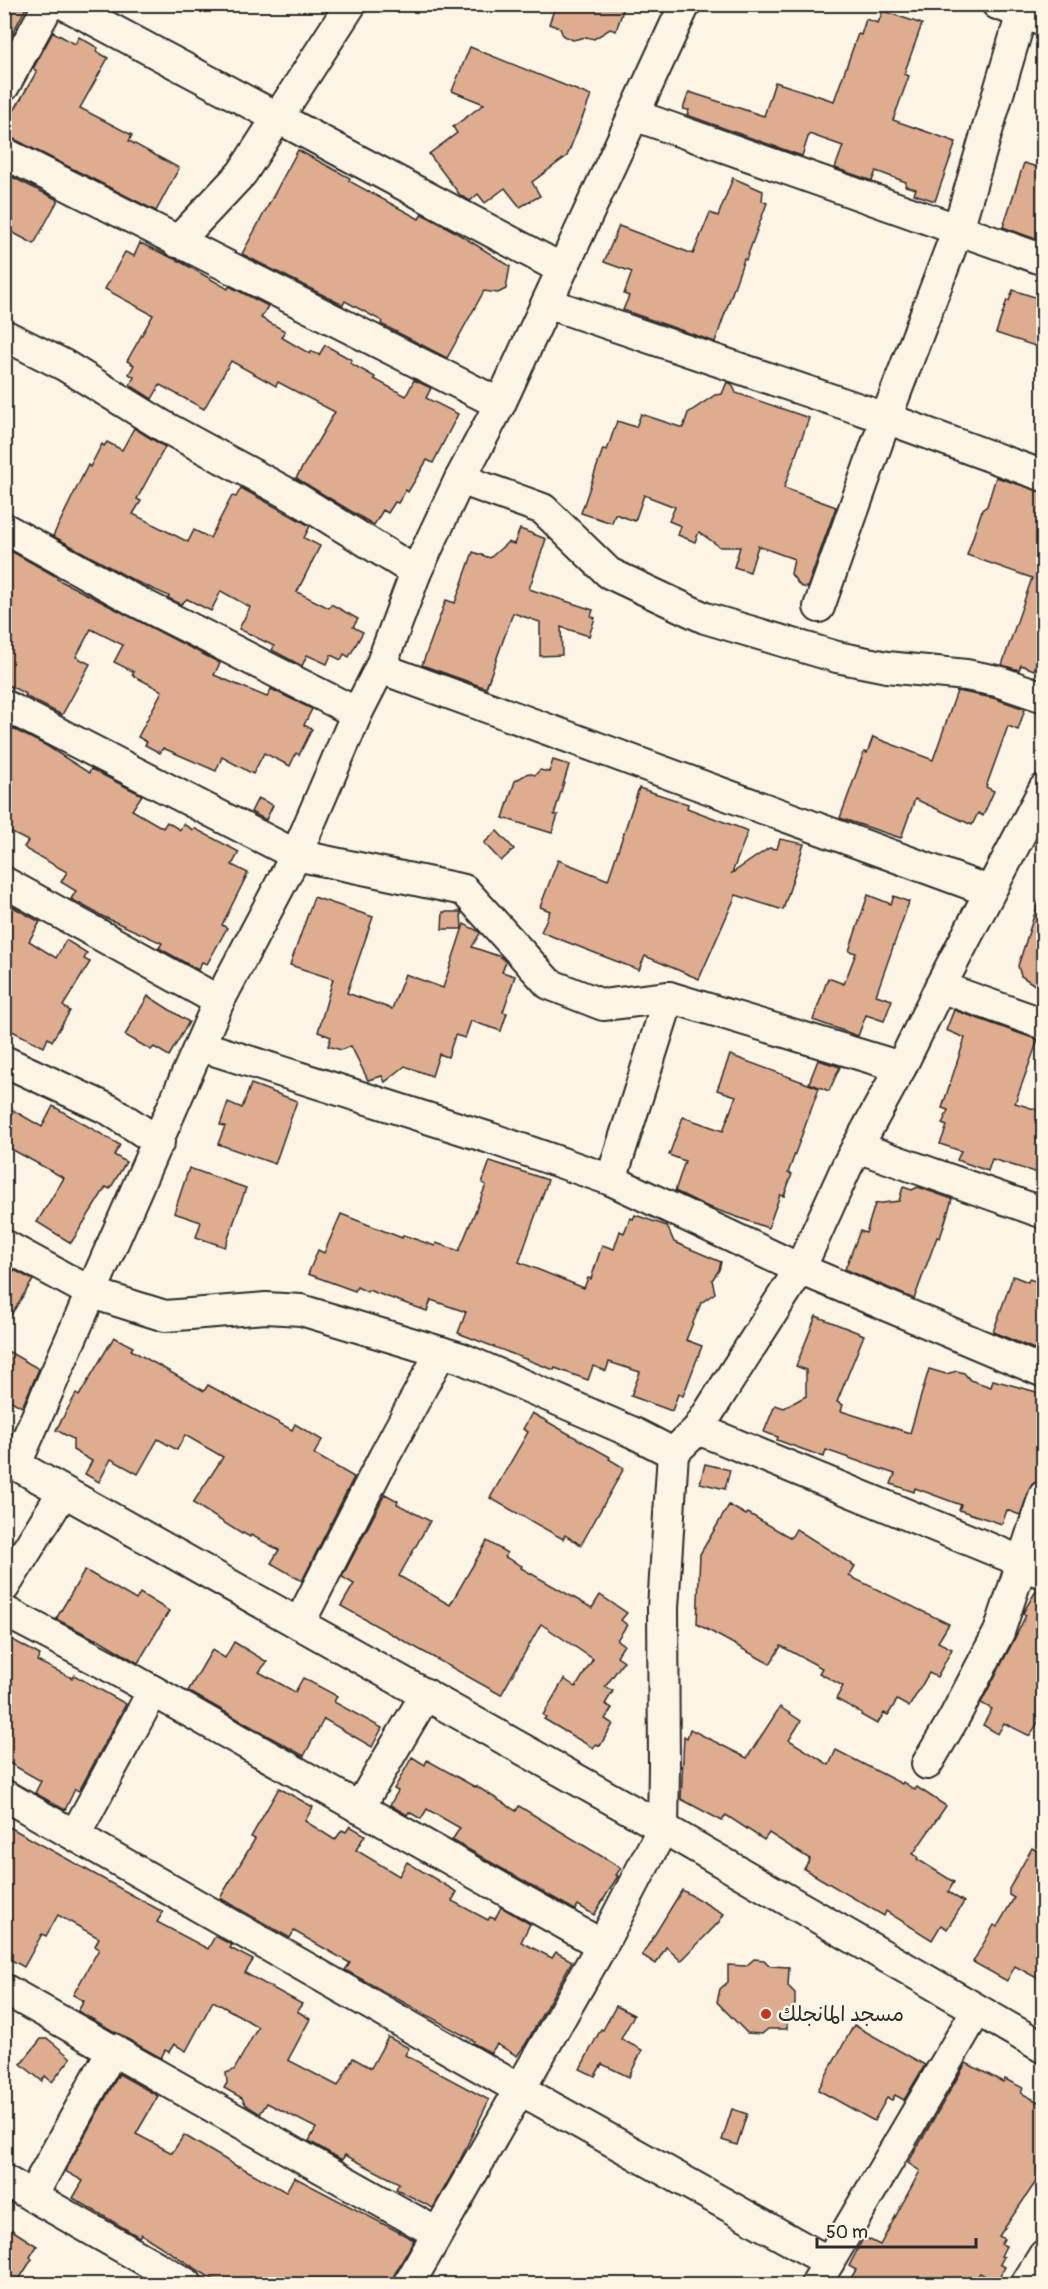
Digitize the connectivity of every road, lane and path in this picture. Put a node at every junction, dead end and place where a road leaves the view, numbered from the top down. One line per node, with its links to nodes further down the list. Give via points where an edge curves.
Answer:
1 (49, 4): 6 (street)
2 (64, 4): 8 (street)
3 (351, 4): 8 (street)
4 (685, 4): 7 (street)
5 (1021, 13): 10 (street)
6 (4, 86)
7 (634, 114): 10 (street); 13 (street)
8 (278, 118): 11 (street, via 242,173); 13 (street)
9 (4, 153): 11 (street)
10 (958, 229): 12 (street); 17 (street)
11 (177, 242): 16 (street)
12 (1044, 260)
13 (562, 269): 14 (street)
14 (546, 303): 16 (street); 17 (street)
15 (4, 335): 21 (street, via 64,365)
16 (500, 404): 19 (street)
17 (886, 418): 18 (street); 22 (street)
18 (1044, 476)
19 (460, 479): 21 (street); 24 (street, via 543,509 609,573 705,618 837,657 966,675)
20 (4, 528): 26 (street, via 132,599)
21 (416, 572): 23 (street)
22 (819, 607)
23 (380, 668): 26 (street); 30 (street)
24 (1044, 697)
25 (4, 705): 28 (street)
26 (357, 713): 28 (street)
27 (1041, 799): 30 (street)
28 (296, 855): 32 (street, via 464,890 549,984 603,1005); 33 (street)
29 (4, 882): 33 (street)
30 (989, 891): 31 (street)
31 (940, 987): 34 (street); 37 (street)
32 (669, 997): 37 (street); 40 (street)
33 (219, 1001): 35 (street)
34 (1044, 1024)
35 (201, 1046): 38 (street); 40 (street)
36 (4, 1061): 38 (street, via 110,1110)
37 (901, 1067): 39 (street)
38 (159, 1142): 44 (street)
39 (857, 1147): 41 (street); 43 (street)
40 (610, 1180): 43 (street)
41 (1044, 1212)
42 (4, 1245): 44 (street)
43 (800, 1269): 46 (street); 47 (street)
44 (93, 1293): 45 (street, via 165,1316 266,1308 300,1310); 49 (street)
45 (441, 1352): 48 (street); 55 (street)
46 (1044, 1372)
47 (698, 1429): 48 (street); 52 (street)
48 (673, 1453): 61 (street, via 663,1608)
49 (10, 1461): 50 (street)
50 (63, 1492): 53 (street); 55 (street)
51 (1044, 1496): 52 (street)
52 (1033, 1569): 58 (street)
53 (4, 1587)
54 (4, 1611): 56 (street)
55 (300, 1624): 57 (street)
56 (153, 1691): 60 (street); 62 (street)
57 (426, 1694): 60 (street); 61 (street)
58 (927, 1764)
59 (4, 1795): 62 (street)
60 (359, 1808): 63 (street)
61 (663, 1828): 63 (street); 65 (street)
62 (75, 1835): 68 (street)
63 (602, 1946): 68 (street)
64 (4, 1989): 67 (street)
65 (977, 2010): 66 (street); 73 (street)
66 (1044, 2048)
67 (113, 2049): 70 (street); 71 (street)
68 (519, 2089): 71 (street); 73 (street)
69 (4, 2180): 70 (street)
70 (32, 2196): 74 (street)
71 (437, 2233): 75 (street)
72 (1044, 2255): 76 (street)
73 (823, 2273)
74 (187, 2284)
75 (409, 2284)
76 (1026, 2284)

